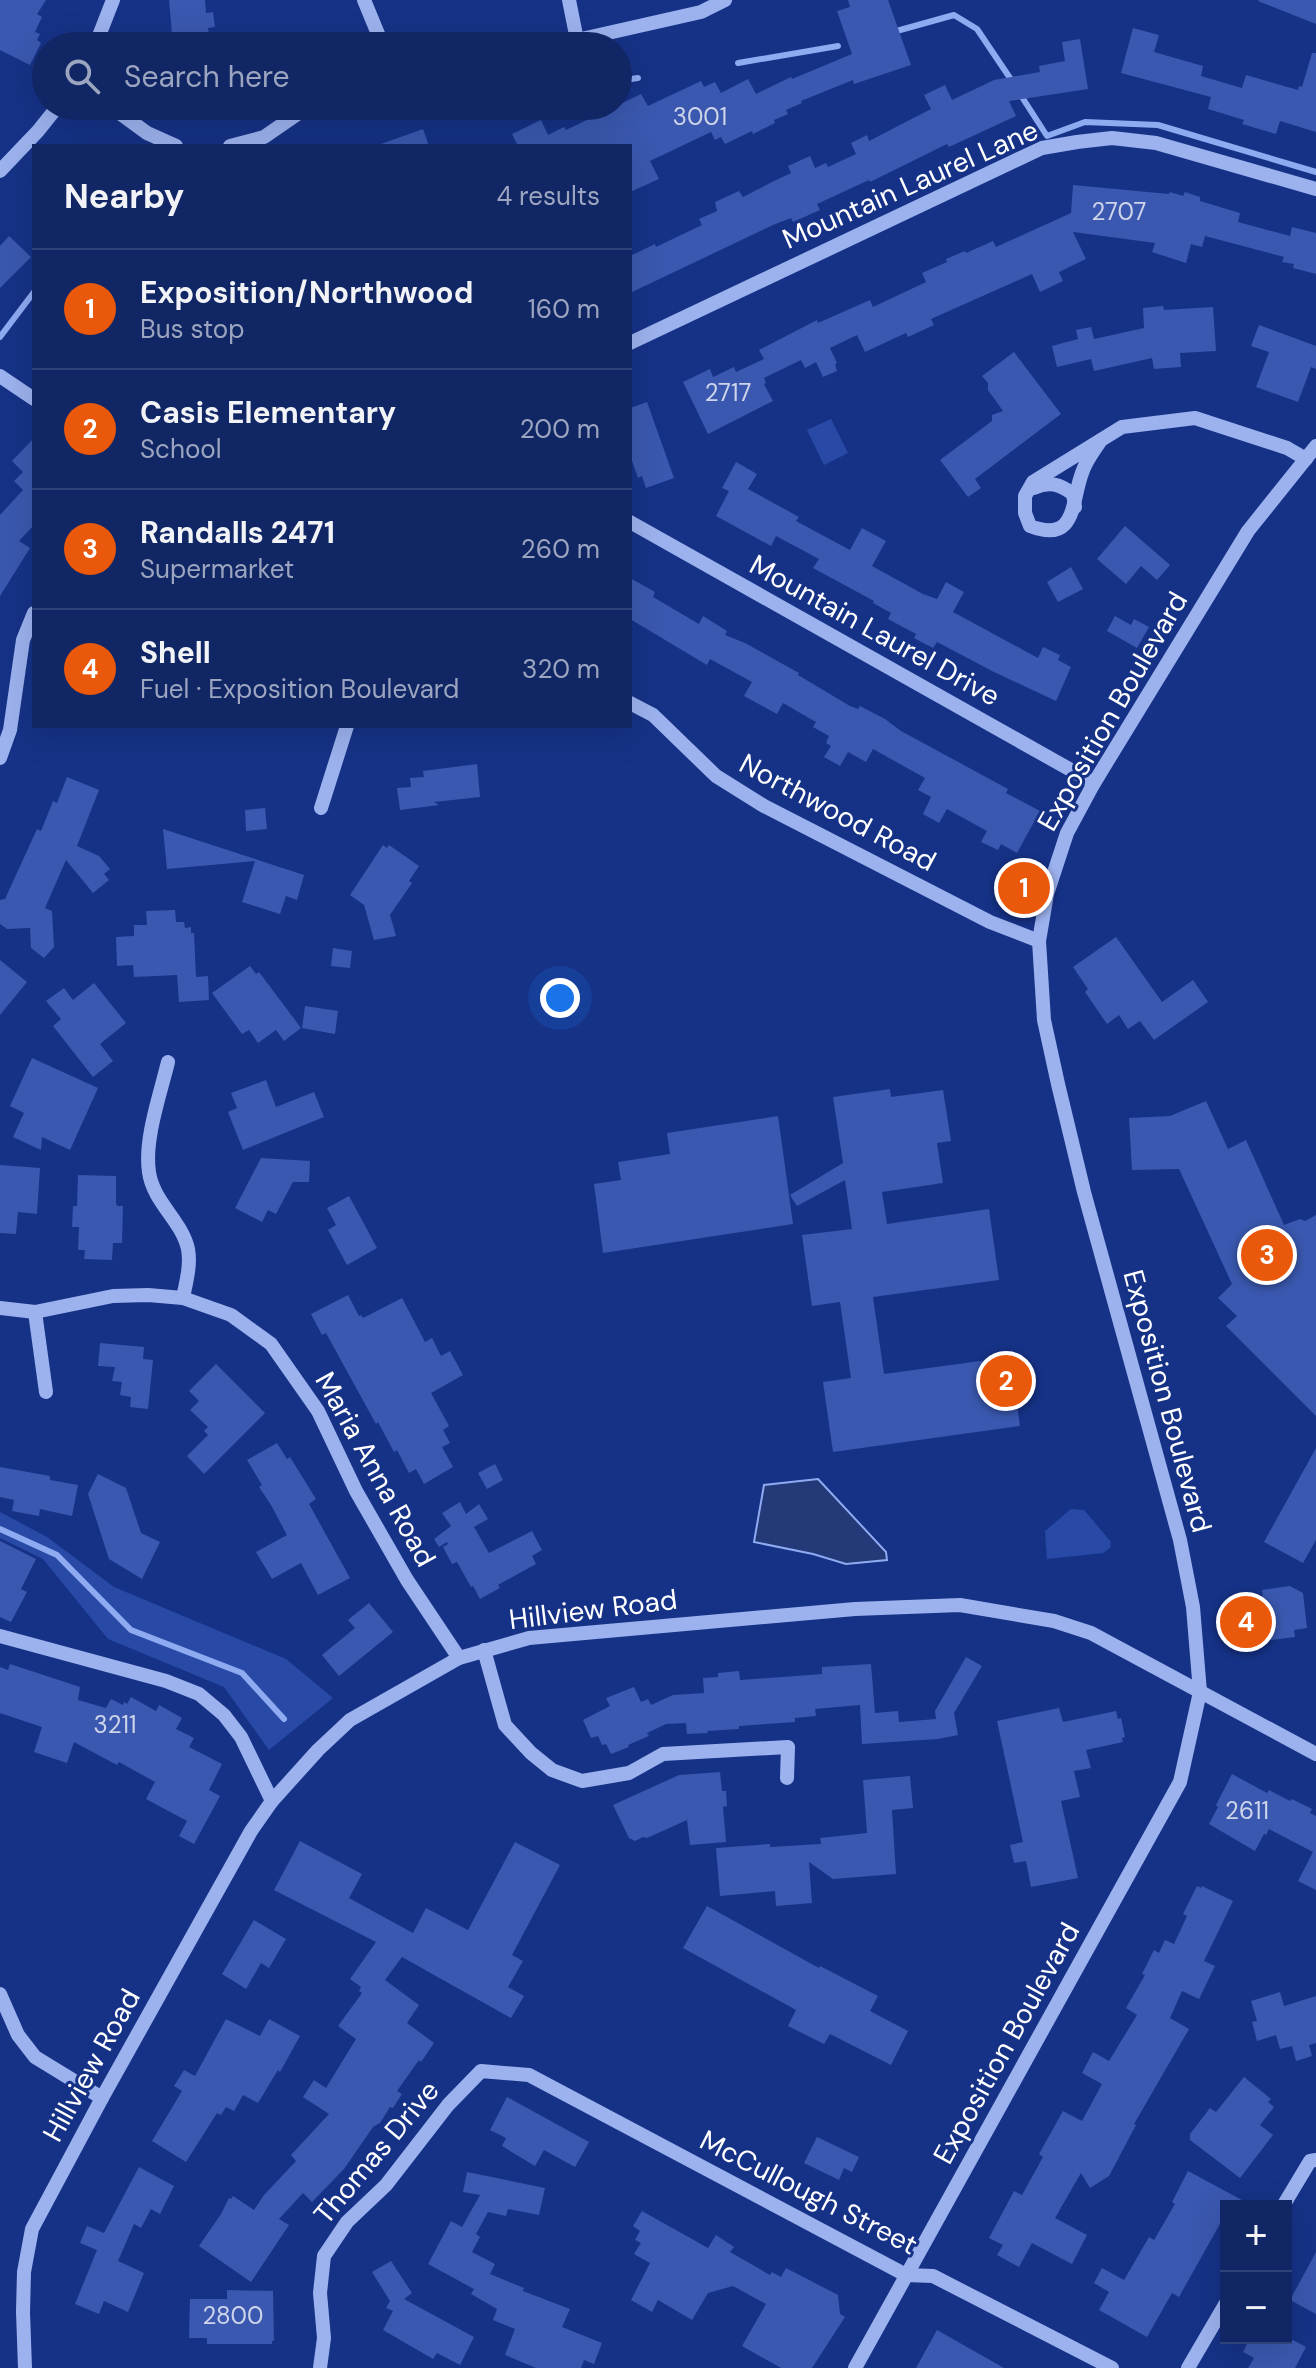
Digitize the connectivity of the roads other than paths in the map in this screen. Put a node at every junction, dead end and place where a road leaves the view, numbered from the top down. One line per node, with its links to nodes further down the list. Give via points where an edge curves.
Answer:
1 (113, 0): 5 (street)
2 (364, 0): 6 (street)
3 (569, 0): 7 (street)
4 (725, 0): 8 (street, via 701,12)
5 (100, 32)
6 (377, 32)
7 (575, 32)
8 (612, 32)
9 (47, 120): 15 (street)
10 (129, 120): 13 (street)
11 (292, 120): 12 (street)
12 (267, 141): 14 (street)
13 (172, 144)
14 (245, 144)
15 (0, 171)
16 (1316, 189): 17 (street, Mountain Laurel Lane, via 1156,143 1112,138 1042,148)
17 (632, 342)
18 (0, 376): 19 (street)
19 (32, 398)
20 (1101, 440): 22 (street, via 1122,427 1195,418); 23 (street, via 1033,482); 24 (street, via 1086,461)
21 (1316, 446): 22 (street, Exposition Boulevard)
22 (1306, 459): 30 (street, Exposition Boulevard, via 1248,531)
23 (1025, 496): 24 (street, via 1036,486 1062,485 1073,494); 24 (street, via 1030,526 1045,531 1059,528)
24 (1075, 507)
25 (632, 523): 30 (street, Mountain Laurel Drive)
26 (32, 618): 29 (street)
27 (632, 704): 32 (street, Northwood Road, via 653,715 716,776 764,806 990,922)
28 (346, 728): 31 (street)
29 (0, 758)
30 (1094, 783): 32 (street, Exposition Boulevard, via 1067,833 1047,894)
31 (321, 808)
32 (1039, 941): 41 (street, Exposition Boulevard, via 1044,1020 1058,1084 1180,1540 1193,1607)
33 (168, 1062): 34 (street, via 150,1141 149,1173 188,1248)
34 (183, 1298): 36 (street, Maria Anna Road, via 113,1296); 40 (street, Maria Anna Road, via 231,1315 271,1344 318,1411 356,1491)
35 (0, 1308): 36 (street, Maria Anna Road)
36 (35, 1312): 37 (street)
37 (46, 1392)
38 (0, 1636): 44 (street, via 199,1694 241,1737)
39 (484, 1650): 40 (street, Hillview Road); 41 (street, Hillview Road, via 529,1638 855,1609 960,1605 1054,1621 1091,1633); 43 (street, via 505,1725 552,1770 582,1781 629,1773 663,1754 788,1747)
40 (459, 1658): 44 (street, Hillview Road, via 350,1720)
41 (1200, 1692): 42 (street, Hillview Road); 50 (street, Exposition Boulevard, via 1180,1782)
42 (1316, 1754)
43 (787, 1778)
44 (272, 1801): 47 (street, Hillview Road)
45 (0, 1994): 47 (street, via 18,2035 35,2057)
46 (481, 2071): 50 (street, McCullough Street, via 529,2075); 53 (street, Thomas Drive, via 386,2185 347,2222 324,2256)
47 (102, 2098): 52 (street, Hillview Road, via 32,2229 24,2272)
48 (1313, 2161): 49 (street)
49 (1287, 2200)
50 (906, 2275): 54 (street, Exposition Boulevard); 55 (street, McCullough Street, via 933,2276)
51 (1220, 2313): 56 (street)
52 (25, 2368)
53 (320, 2368)
54 (855, 2368)
55 (1112, 2368)
56 (1188, 2368)

